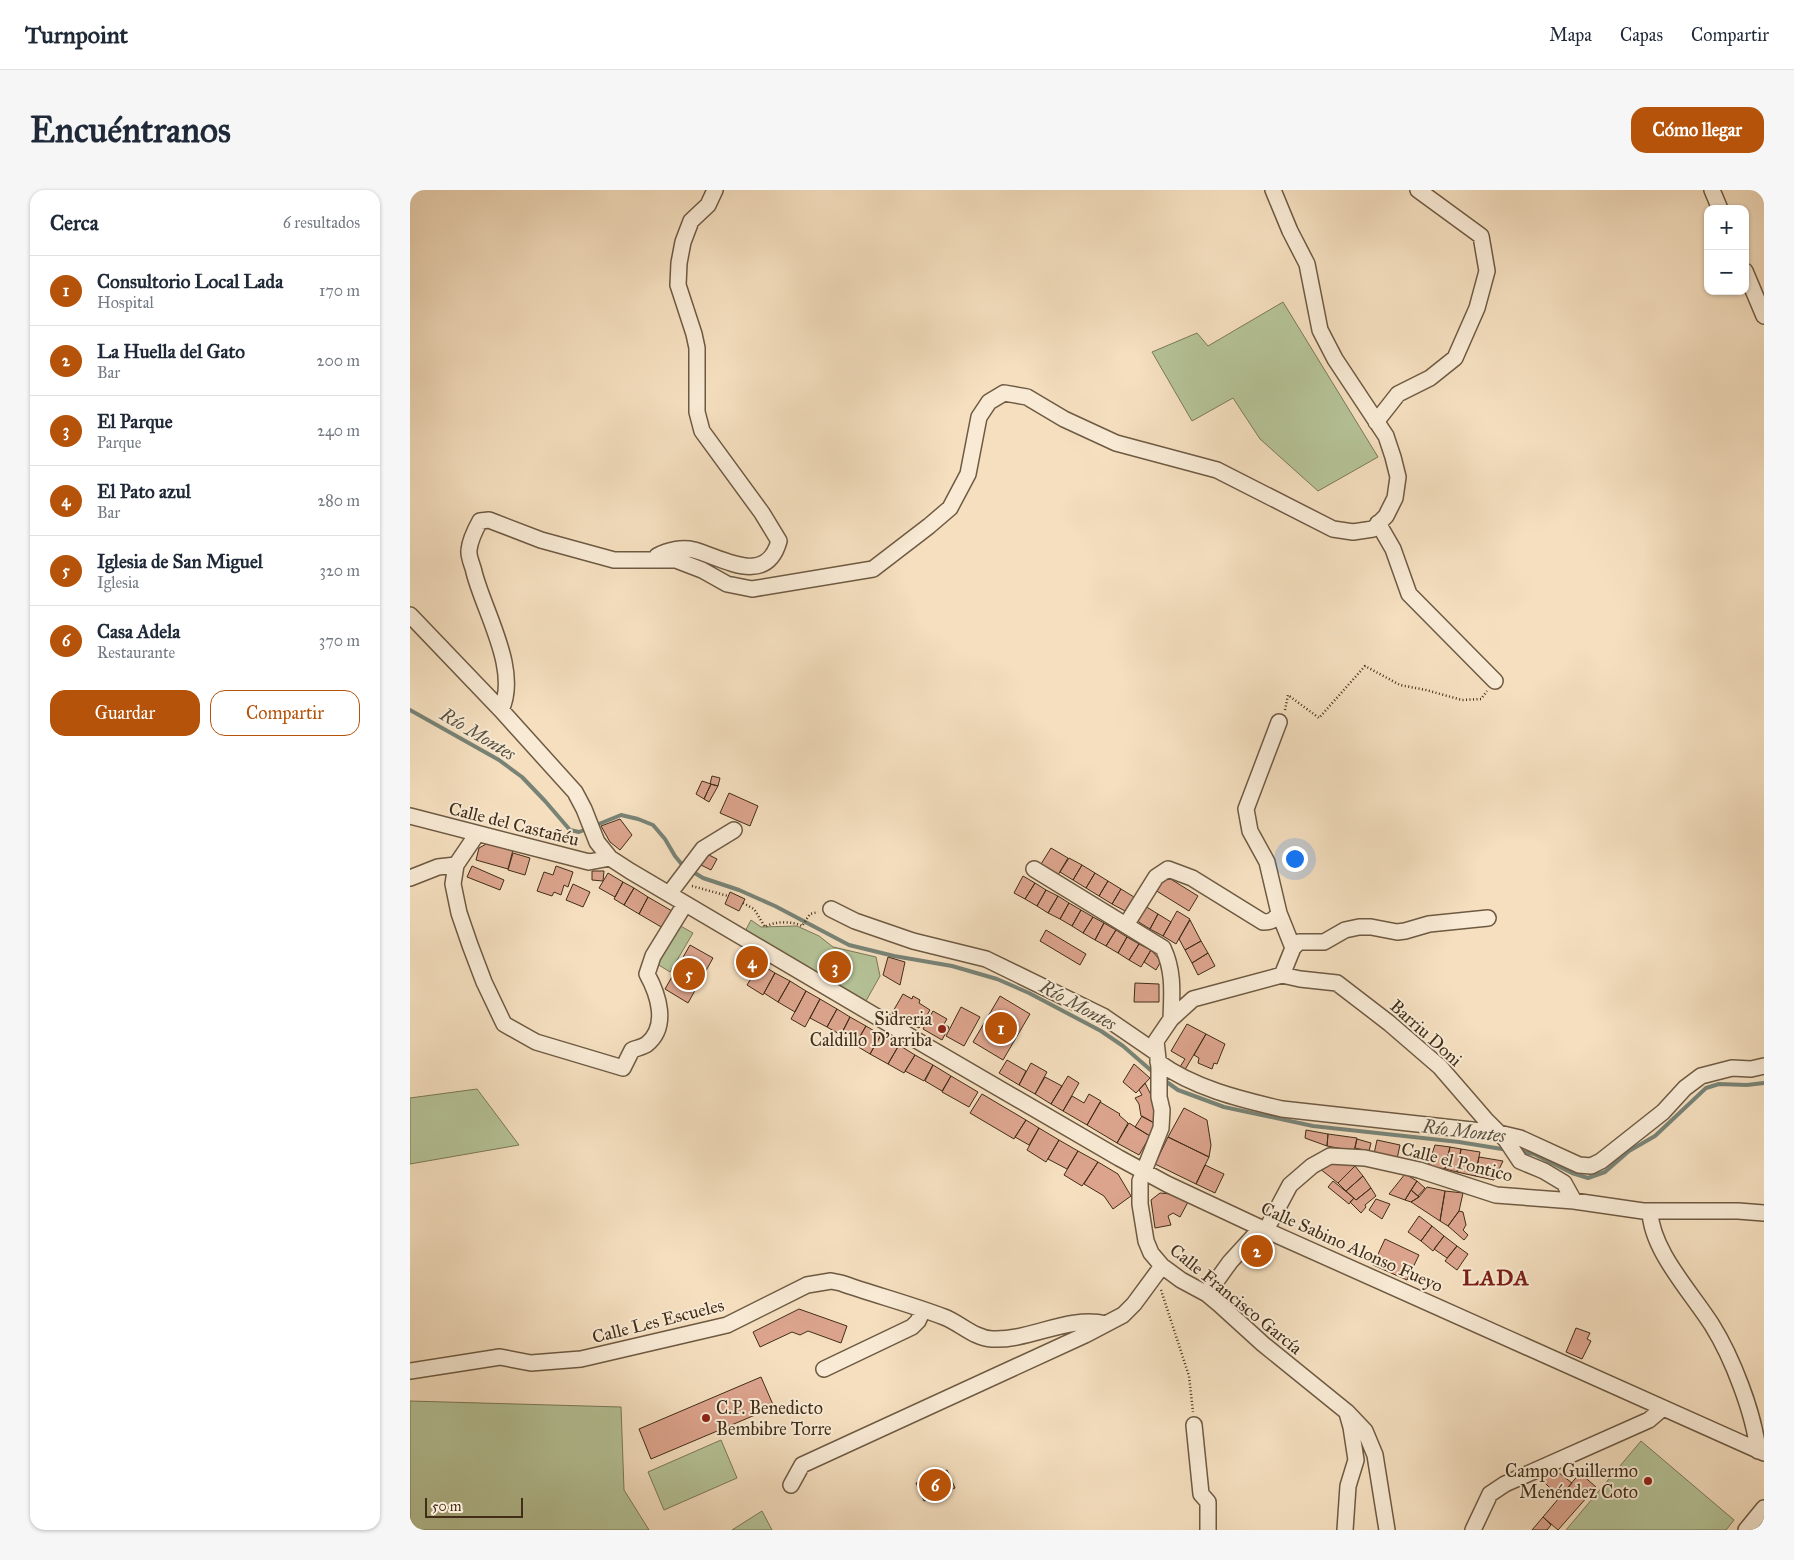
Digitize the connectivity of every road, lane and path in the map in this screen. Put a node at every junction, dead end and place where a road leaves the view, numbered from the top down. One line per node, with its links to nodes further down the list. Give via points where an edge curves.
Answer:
1 (715, 190): 10 (street, via 708,205 692,221 678,263 678,285 696,348 697,412 702,431 779,541 776,552 766,562 749,567 729,564 694,550 679,549)
2 (1273, 190): 8 (street, via 1307,264 1320,330)
3 (1418, 190): 8 (street, via 1482,236 1487,270 1477,308 1455,358 1430,378 1398,394)
4 (1712, 190): 5 (street)
5 (1718, 205)
6 (1749, 280): 7 (street)
7 (1764, 316)
8 (1376, 422): 9 (street, via 1386,436 1398,477 1395,498 1386,516)
9 (1378, 523): 10 (street, via 1373,528 1353,532 1333,529 1217,470 1116,443 1064,419 1027,397 1004,393 989,402 979,417 968,474 950,508 873,569 752,589 727,584 676,560); 12 (street, via 1393,549 1408,594)
10 (648, 561): 13 (street, via 614,560 541,540 489,520 480,521 469,551 499,639 506,700)
11 (410, 616): 13 (street, Calle Sabino Alonso Fueyo)
12 (1495, 682): 14 (path, via 1481,699 1462,700 1400,686 1365,666 1319,718 1288,695)
13 (501, 710): 18 (street, Calle Sabino Alonso Fueyo, via 575,792 597,842)
14 (1279, 722): 28 (street, via 1246,809 1250,831 1267,862)
15 (410, 816): 17 (street, Calle del Castañéu)
16 (734, 830): 22 (street, via 703,849)
17 (477, 834): 18 (street, Calle del Castañéu, via 589,862); 19 (street)
18 (610, 858): 23 (street, Calle Sabino Alonso Fueyo)
19 (456, 865): 21 (street, via 438,867); 26 (street, via 453,884 459,914 484,982 504,1024 536,1042 623,1068 632,1050 646,1045 656,1034 660,1008 655,989 646,974 653,956)
20 (1034, 869): 31 (street)
21 (410, 878)
22 (680, 878): 23 (street); 24 (path)
23 (669, 894): 26 (street, Calle Sabino Alonso Fueyo)
24 (728, 896)
25 (743, 903): 29 (path, via 754,909 765,927 771,923 797,923 802,926)
26 (685, 904): 38 (street, Calle Sabino Alonso Fueyo)
27 (831, 909): 35 (street, via 854,921 913,941 986,959 1103,1016)
28 (1279, 913): 31 (street, via 1270,922 1263,922 1192,878 1168,869 1156,877); 32 (street)
29 (810, 914)
30 (1488, 918): 32 (street, via 1429,924 1397,932 1359,927 1345,930 1324,942 1299,942)
31 (1126, 925): 34 (street, via 1163,948 1169,962)
32 (1293, 948): 33 (street)
33 (1282, 974): 34 (street, Barriu Doni, via 1193,999); 37 (street, Barriu Doni, via 1337,983 1440,1067)
34 (1172, 1018): 35 (street, Barriu Doni, via 1156,1041)
35 (1158, 1061): 37 (street, via 1174,1074 1249,1102); 38 (street, Barriu Doni, via 1162,1128)
36 (1764, 1066): 37 (street, via 1732,1068 1701,1076 1685,1088 1664,1112 1591,1166 1579,1165 1520,1138)
37 (1502, 1137): 39 (street, Barriu Doni, via 1520,1161 1564,1183)
38 (1144, 1171): 42 (street, Calle Sabino Alonso Fueyo); 43 (street, Calle Francisco García, via 1140,1181 1140,1204 1146,1241 1150,1253)
39 (1574, 1201): 40 (street, Calle el Pontico); 42 (street, Calle el Pontico, via 1496,1195 1419,1170 1365,1158 1330,1156 1290,1185)
40 (1650, 1211): 41 (street, Calle el Pontico); 53 (street, via 1650,1225 1659,1247 1713,1326 1736,1373)
41 (1764, 1213)
42 (1264, 1229): 45 (street, Calle el Pontico, via 1230,1262); 50 (street, Calle Sabino Alonso Fueyo)
43 (1162, 1266): 44 (street); 45 (street, Calle Francisco García)
44 (1151, 1280): 47 (street, via 1123,1315); 52 (path, via 1161,1289 1182,1349 1189,1376)
45 (1206, 1294): 51 (street, Calle Francisco García)
46 (923, 1310): 47 (street, Calle Les Escueles, via 989,1339 1020,1337 1081,1323); 48 (street, via 912,1327); 49 (street, Calle Les Escueles, via 831,1281 822,1282 806,1285 727,1325 581,1359 531,1363 500,1356)
47 (1106, 1324): 54 (street, via 802,1465)
48 (824, 1369)
49 (410, 1371)
50 (1663, 1408): 53 (street, Calle Sabino Alonso Fueyo); 59 (street, via 1649,1420 1490,1494)
51 (1347, 1412): 57 (street, via 1356,1460 1348,1486); 58 (street, Calle Francisco García, via 1364,1432 1375,1455)
52 (1194, 1426): 56 (street, via 1201,1494 1208,1502)
53 (1761, 1452)
54 (791, 1485)
55 (1764, 1508): 60 (street)
56 (1208, 1530)
57 (1344, 1530)
58 (1386, 1530)
59 (1473, 1530)
60 (1746, 1530)

